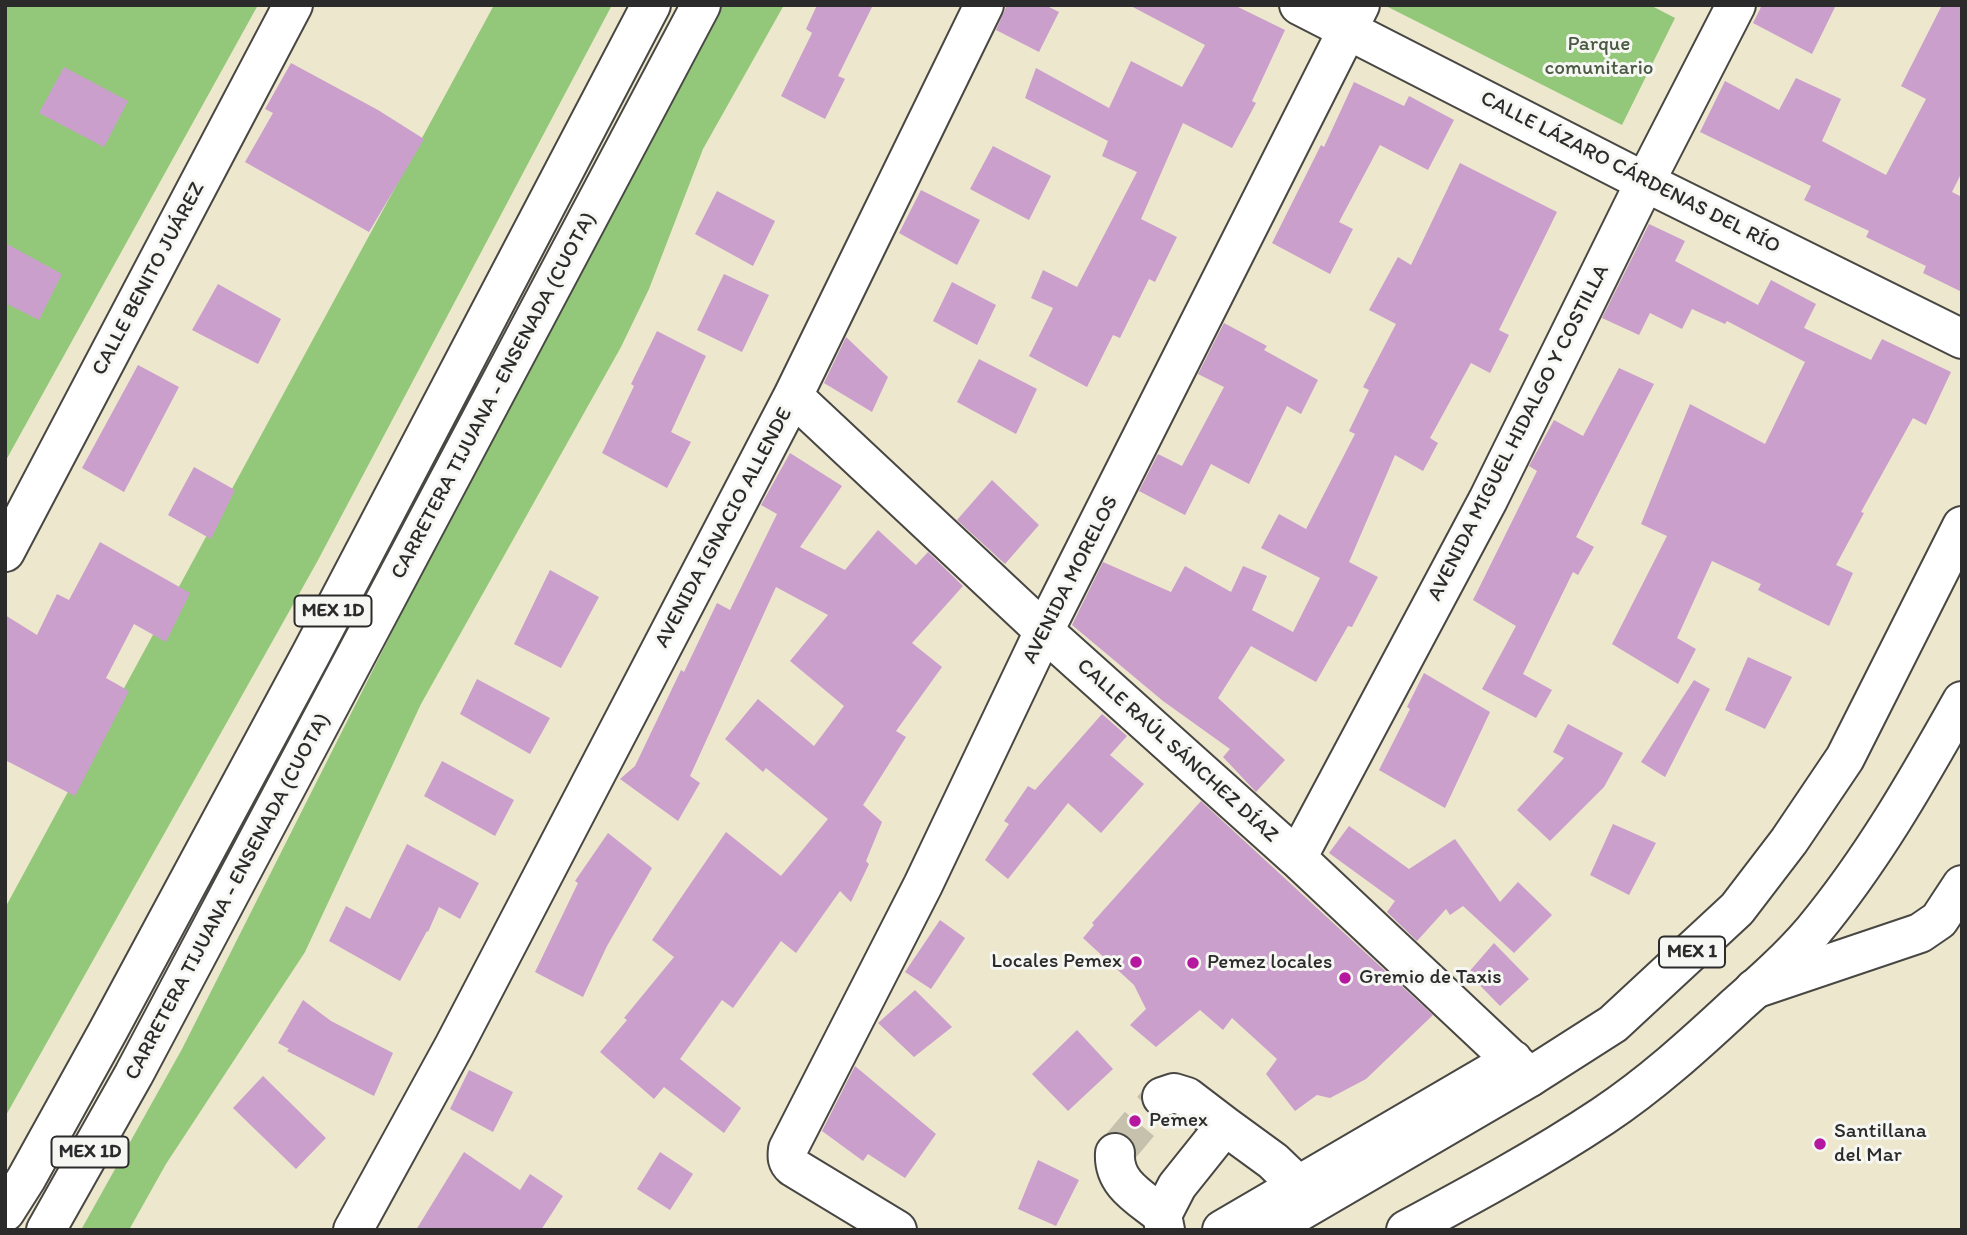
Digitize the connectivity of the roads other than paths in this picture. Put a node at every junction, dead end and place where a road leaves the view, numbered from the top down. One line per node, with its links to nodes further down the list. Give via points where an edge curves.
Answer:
1 (293, 5): 12 (main road, CALLE BENITO JUÁREZ)
2 (651, 5): 23 (main road, CARRETERA TIJUANA - ENSENADA (CUOTA) / MEX 1D, via 298,678)
3 (701, 5): 26 (main road, CARRETERA TIJUANA - ENSENADA (CUOTA) / MEX 1D, via 134,1074)
4 (984, 5): 10 (main road, AVENIDA IGNACIO ALLENDE)
5 (1299, 5): 7 (main road, CALLE LÁZARO CÁRDENAS DEL RÍO)
6 (1736, 5): 8 (main road, AVENIDA MIGUEL HIDALGO Y COSTILLA)
7 (1354, 18): 8 (main road, CALLE LÁZARO CÁRDENAS DEL RÍO); 13 (main road, AVENIDA MORELOS)
8 (1645, 182): 9 (main road, CALLE LÁZARO CÁRDENAS DEL RÍO); 15 (main road, AVENIDA MIGUEL HIDALGO Y COSTILLA, via 1488,500)
9 (1962, 339)
10 (793, 396): 13 (main road, CALLE RAÚL SÁNCHEZ DÍAZ); 24 (main road, AVENIDA IGNACIO ALLENDE)
11 (1962, 526): 18 (main road, MEX 1, via 1845,758 1737,909 1613,1024)
12 (5, 552)
13 (1044, 631): 15 (main road, CALLE RAÚL SÁNCHEZ DÍAZ); 27 (main road, AVENIDA MORELOS, via 923,885 788,1149 793,1167)
14 (1962, 701): 17 (main road, via 1911,794 1851,884 1811,933)
15 (1297, 858): 18 (main road, CALLE RAÚL SÁNCHEZ DÍAZ)
16 (1962, 885): 17 (main road, via 1940,920 1920,933)
17 (1754, 989): 30 (main road, via 1680,1058 1604,1115 1524,1166)
18 (1522, 1069): 22 (main road, MEX 1)
19 (1162, 1097): 20 (main road, via 1174,1093 1187,1097)
20 (1226, 1126): 22 (main road, via 1273,1161); 25 (main road, via 1177,1186)
21 (1115, 1153): 25 (main road, via 1119,1178)
22 (1304, 1196): 28 (main road); 29 (main road, MEX 1)
23 (5, 1212)
24 (361, 1217)
25 (1163, 1223)
26 (46, 1230)
27 (897, 1230)
28 (1222, 1230)
29 (1268, 1230)
30 (1406, 1230)

